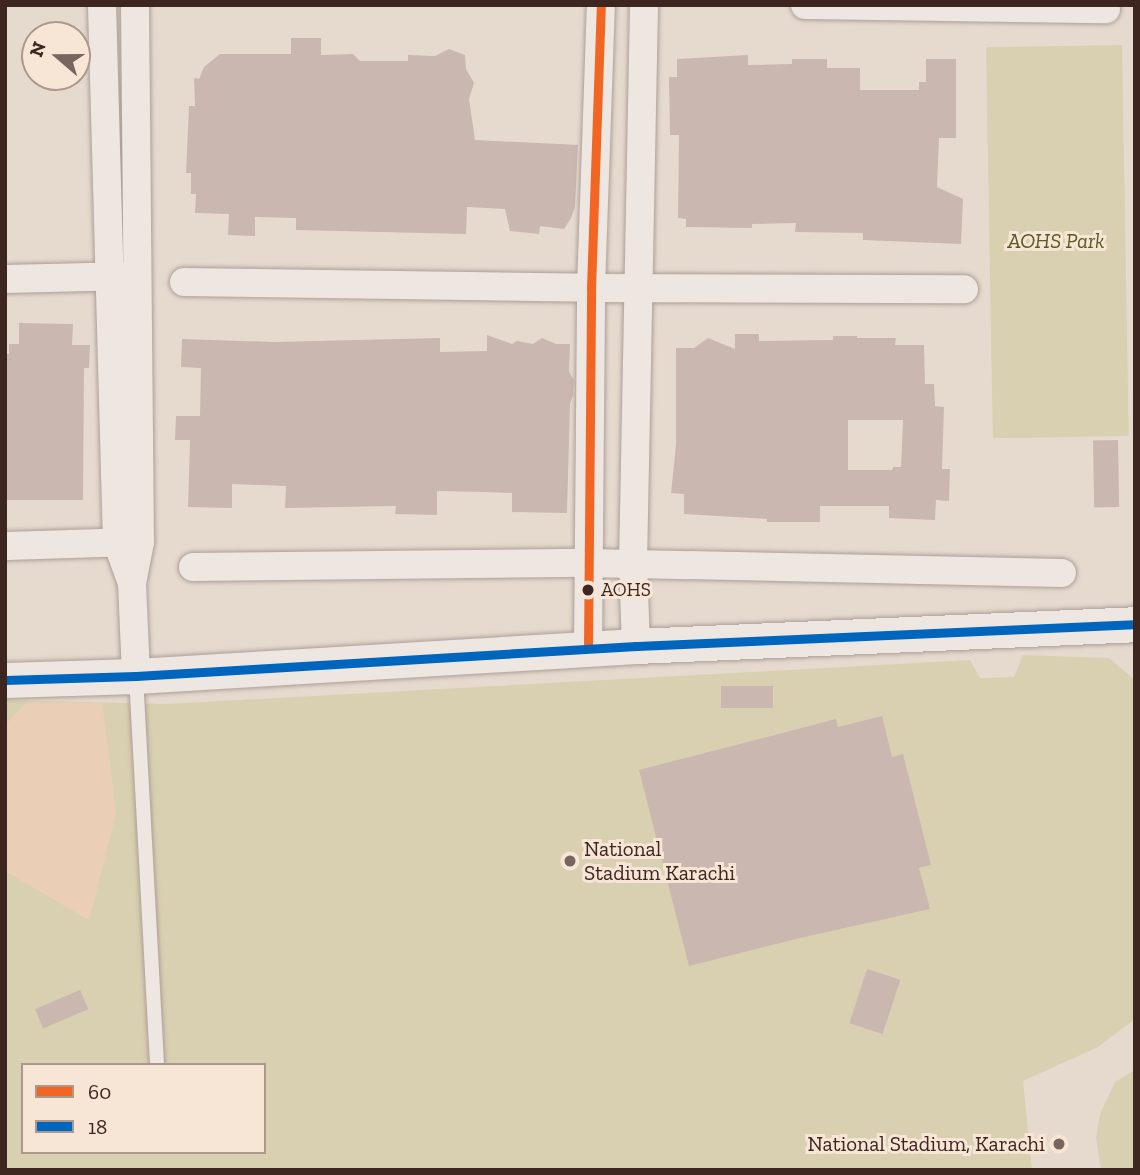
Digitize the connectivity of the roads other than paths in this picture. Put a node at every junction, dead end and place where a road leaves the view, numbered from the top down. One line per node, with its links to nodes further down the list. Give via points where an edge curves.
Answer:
1 (102, 5): 7 (street)
2 (135, 5): 7 (street)
3 (601, 5): 10 (street)
4 (644, 5): 11 (street)
5 (805, 5): 6 (street)
6 (1106, 9)
7 (125, 275): 8 (street); 13 (street)
8 (5, 279)
9 (184, 282): 10 (street)
10 (591, 288): 11 (street); 15 (street)
11 (638, 288): 12 (street); 16 (street)
12 (964, 289)
13 (129, 542): 14 (street); 22 (street)
14 (5, 546)
15 (587, 563): 16 (street); 17 (street); 21 (street)
16 (632, 564): 18 (street); 20 (street)
17 (193, 567)
18 (1062, 573)
19 (1135, 624): 20 (street)
20 (636, 646): 21 (street)
21 (588, 648): 22 (street)
22 (135, 676): 23 (street); 24 (lane)
23 (5, 680)
24 (157, 1063)

